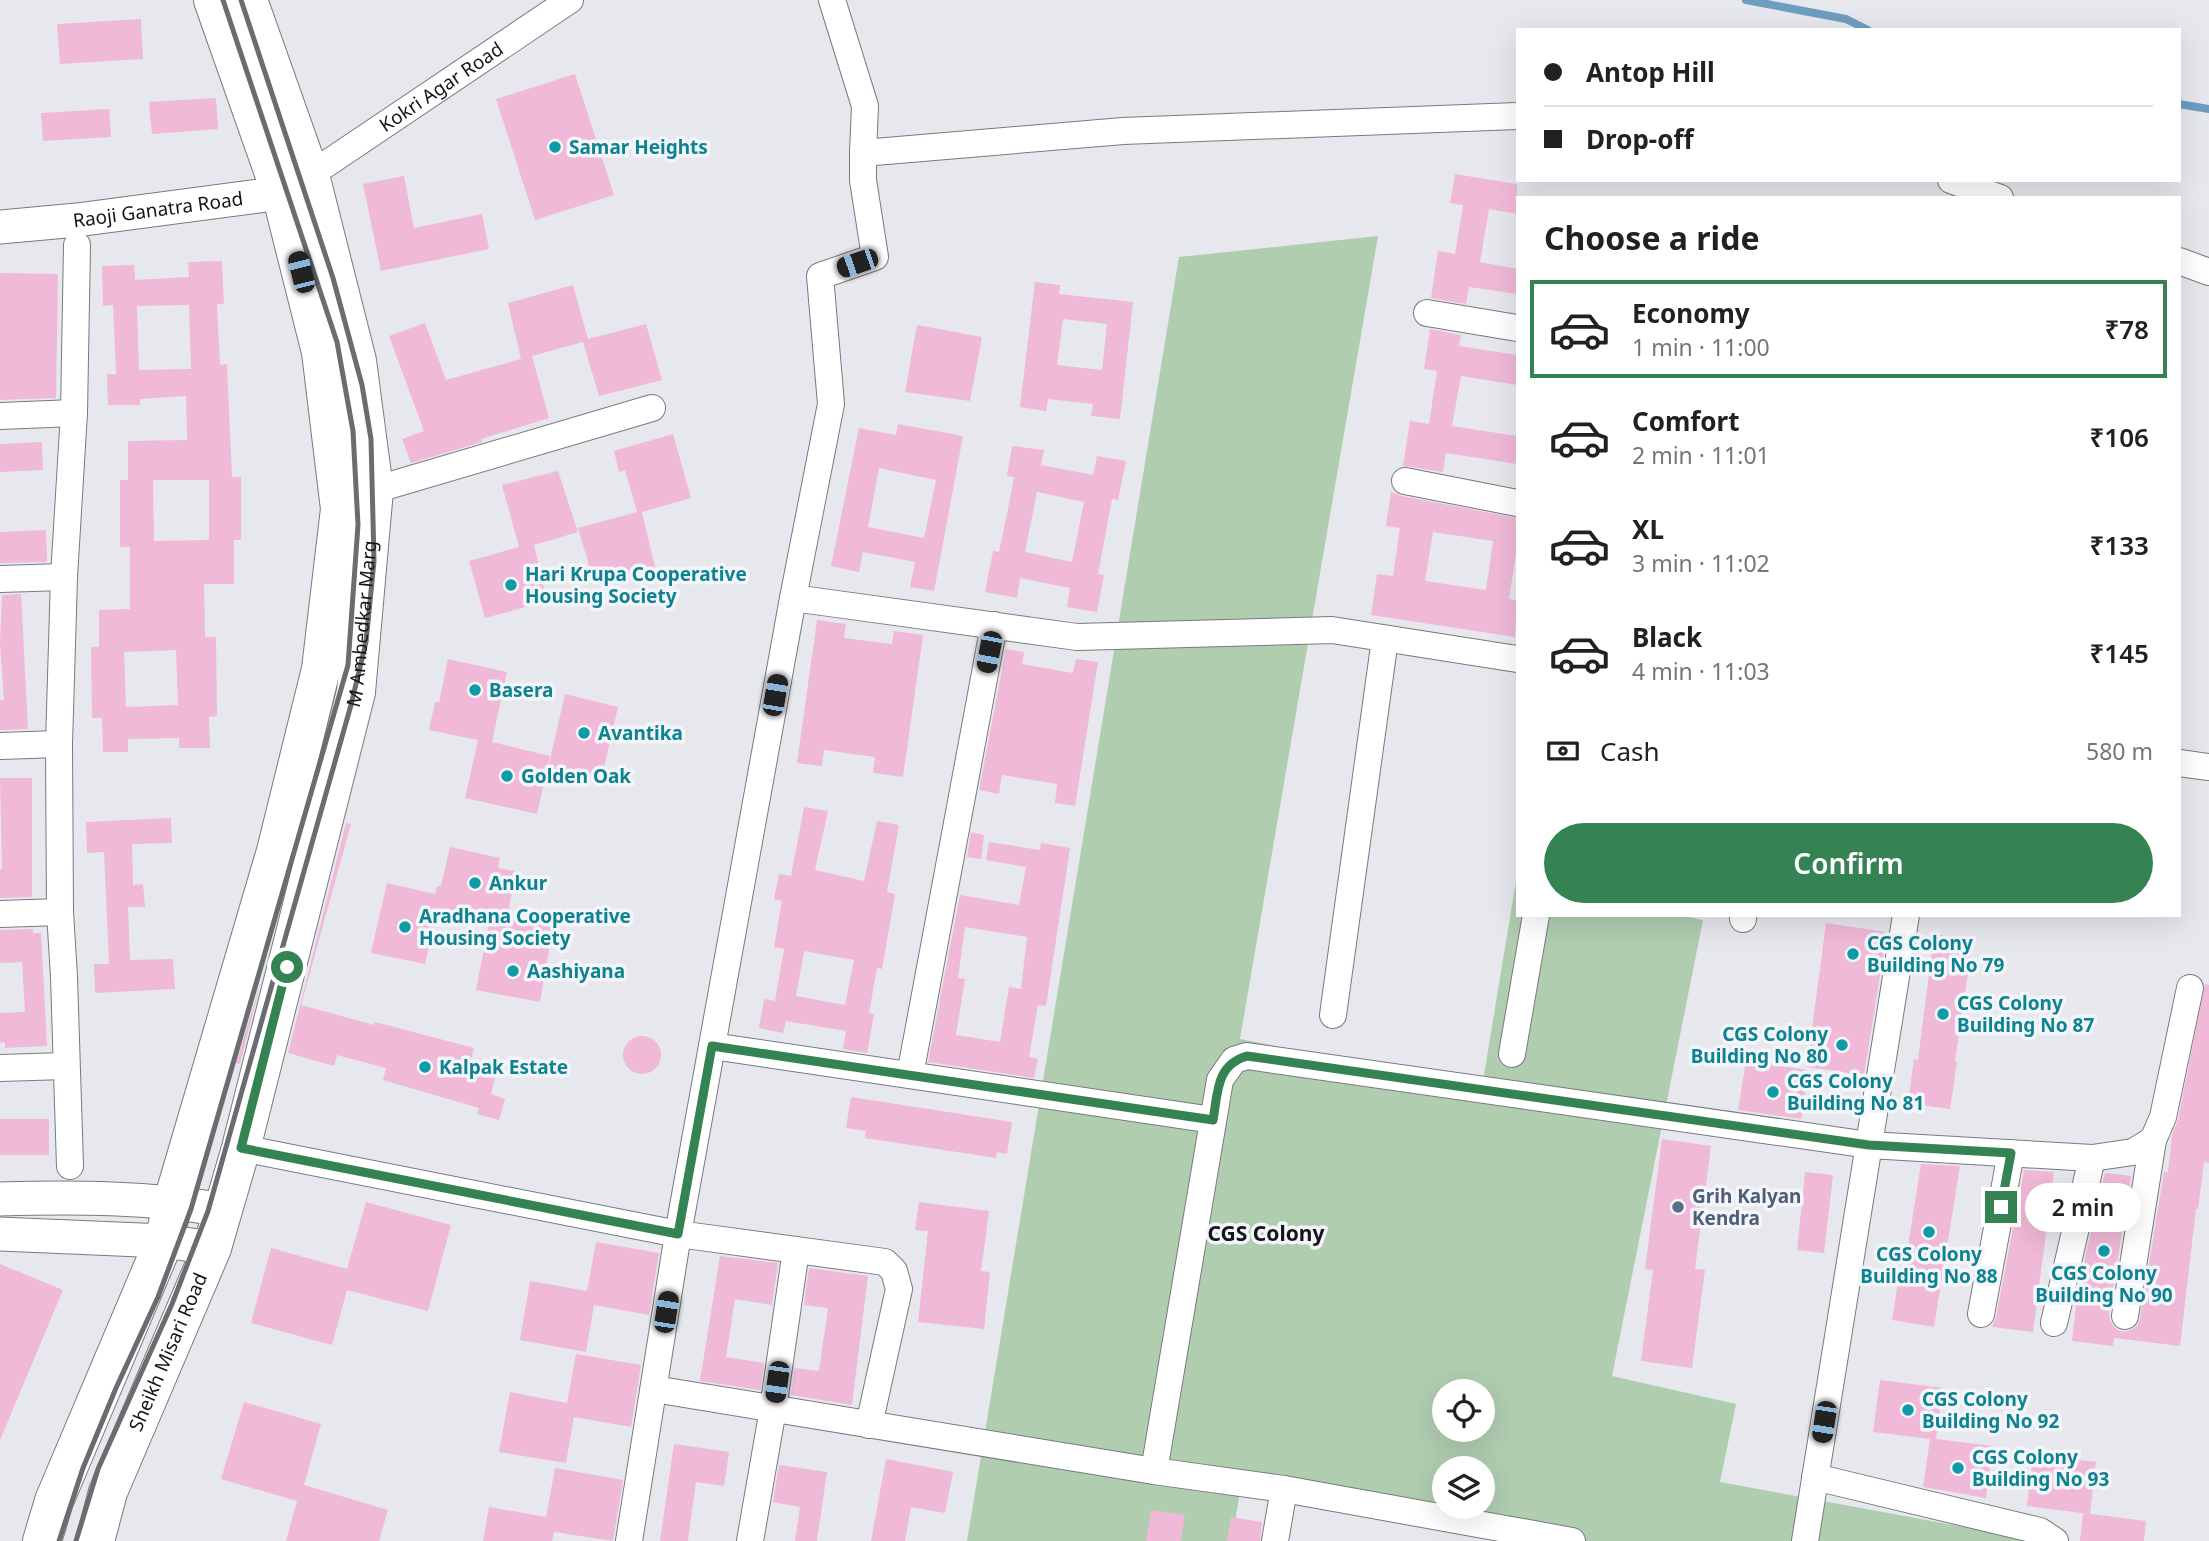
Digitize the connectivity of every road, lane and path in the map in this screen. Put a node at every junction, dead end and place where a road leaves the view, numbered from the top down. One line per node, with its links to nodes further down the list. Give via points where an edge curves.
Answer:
1 (213, 0): 8 (main road)
2 (248, 0): 8 (main road, M Ambedkar Marg)
3 (570, 0): 8 (street, Kokri Agar Road)
4 (832, 0): 6 (street, via 865,106)
5 (1516, 116): 6 (street, via 1123,131)
6 (863, 153): 24 (street, via 875,257 820,276 831,404)
7 (1956, 182): 9 (street)
8 (296, 184): 10 (street, Raoji Ganatra Road, via 77,220); 20 (main road, M Ambedkar Marg, via 357,361); 32 (main road, via 340,509 321,669)
9 (1995, 196)
10 (0, 227)
11 (77, 245): 17 (street)
12 (2181, 262): 13 (street)
13 (2209, 272)
14 (1427, 313): 15 (street)
15 (1516, 328)
16 (653, 408): 20 (street)
17 (74, 413): 18 (street); 22 (street)
18 (0, 416)
19 (1405, 481): 21 (street)
20 (374, 490): 33 (main road, M Ambedkar Marg, via 356,692)
21 (1516, 503)
22 (64, 577): 23 (street); 28 (street)
23 (0, 579)
24 (793, 598): 25 (street); 40 (street)
25 (994, 625): 26 (street, via 1077,637 1332,630); 44 (street)
26 (1385, 639): 27 (street); 39 (street)
27 (1516, 660)
28 (59, 744): 29 (street); 34 (street)
29 (0, 746)
30 (2181, 763): 31 (street)
31 (2209, 767)
32 (288, 801): 33 (main road); 53 (main road)
33 (326, 812): 48 (main road, M Ambedkar Marg)
34 (60, 912): 35 (street); 42 (street)
35 (0, 914)
36 (1536, 917): 41 (street)
37 (1906, 917): 47 (street)
38 (2190, 988): 46 (street, via 2163,1117)
39 (1333, 1015)
40 (712, 1046): 44 (street); 56 (street)
41 (1513, 1054)
42 (66, 1066): 43 (street); 51 (street)
43 (0, 1068)
44 (910, 1075): 45 (street)
45 (1213, 1120): 47 (street, via 1220,1080 1234,1060 1247,1056); 66 (street)
46 (2153, 1140): 50 (street, via 2133,1152); 61 (street)
47 (1869, 1145): 49 (street); 67 (street)
48 (241, 1148): 54 (main road, M Ambedkar Marg); 56 (street)
49 (2011, 1153): 50 (street); 60 (street)
50 (2092, 1157): 62 (street)
51 (70, 1166)
52 (0, 1199): 53 (street)
53 (173, 1201): 54 (street); 57 (main road)
54 (223, 1210): 58 (main road, M Ambedkar Marg)
55 (0, 1234): 57 (street)
56 (678, 1234): 59 (street); 63 (street)
57 (164, 1241): 58 (street, Sheikh Misari Road); 69 (main road, via 54,1502)
58 (212, 1248): 70 (main road, Sheikh Misari Road, via 108,1492)
59 (796, 1250): 64 (street); 65 (street, via 885,1262 894,1271 899,1289)
60 (1981, 1314)
61 (2125, 1316)
62 (2054, 1323)
63 (654, 1389): 64 (street); 71 (street)
64 (773, 1409): 65 (street); 72 (street)
65 (869, 1425): 66 (street)
66 (1154, 1471): 68 (street)
67 (1815, 1477): 75 (street); 76 (street, via 2040,1531)
68 (1284, 1489): 73 (street); 74 (street)
69 (42, 1541)
70 (95, 1541)
71 (629, 1541)
72 (750, 1541)
73 (1275, 1541)
74 (1572, 1541)
75 (1805, 1541)
76 (2055, 1541)

